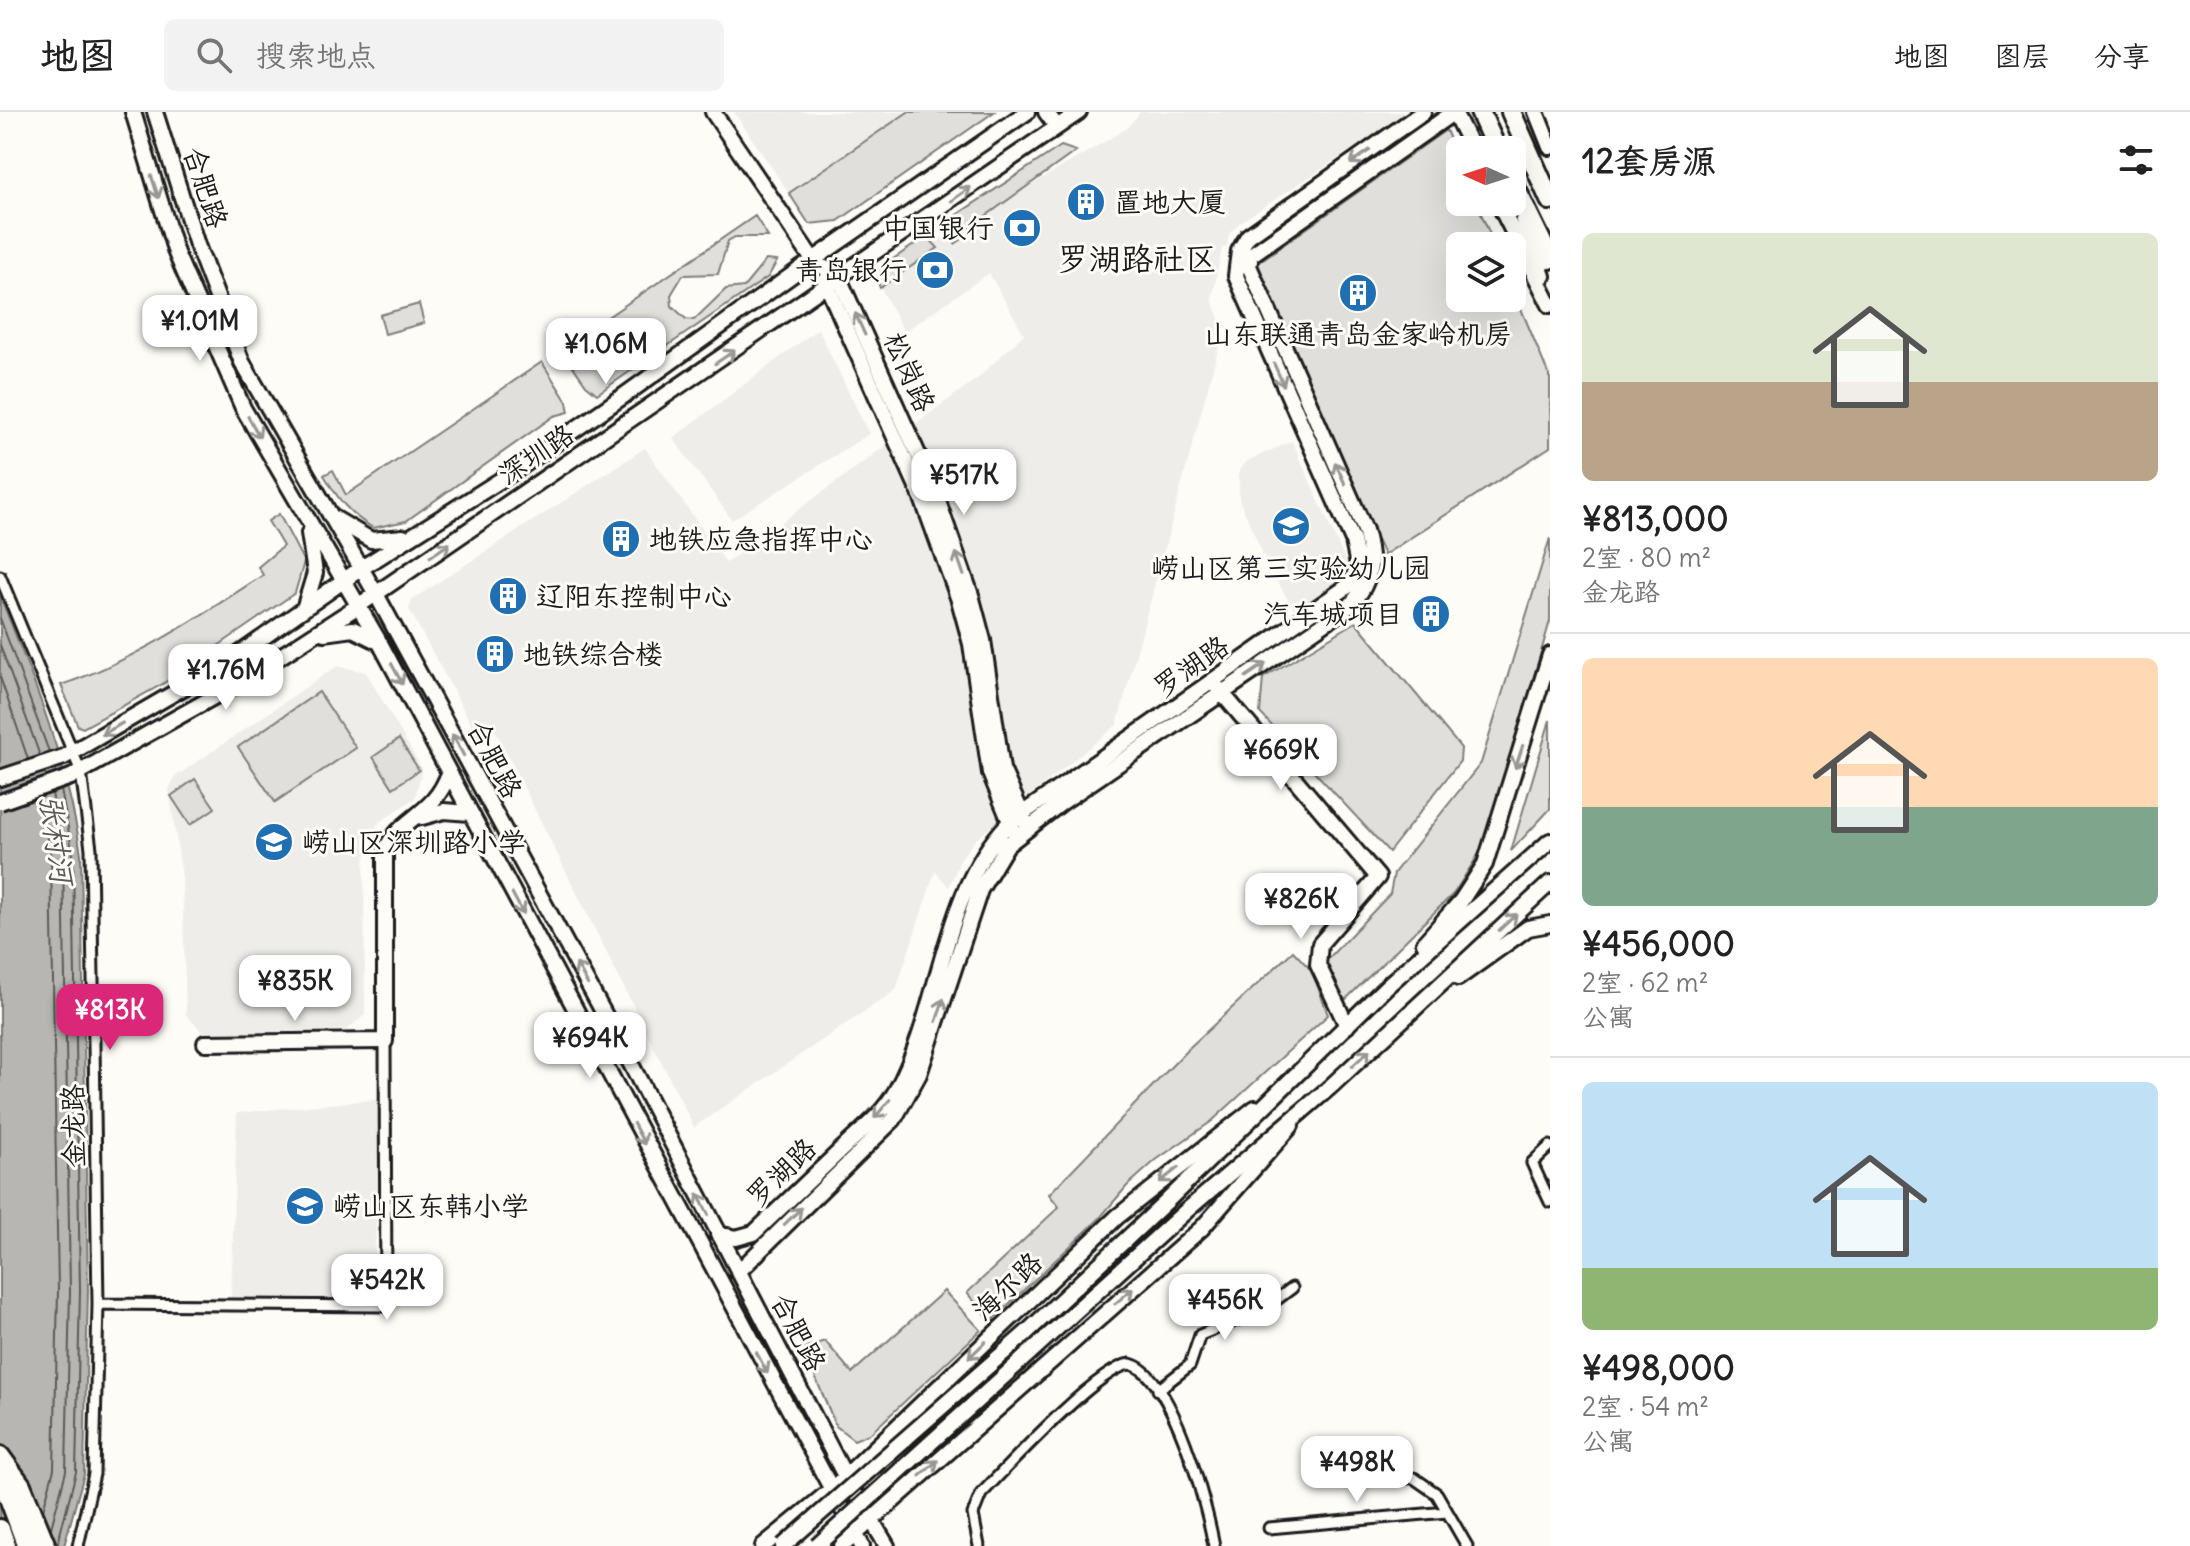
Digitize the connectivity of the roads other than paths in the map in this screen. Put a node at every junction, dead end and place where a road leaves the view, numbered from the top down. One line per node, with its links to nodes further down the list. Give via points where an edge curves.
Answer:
1 (133, 112): 26 (main road, 合肥路, one-way to 26, via 176,253 219,359)
2 (155, 112): 25 (main road, 合肥路, via 197,245 242,362)
3 (713, 112): 21 (main road)
4 (1027, 112): 21 (main road, 深圳路)
5 (1046, 112): 12 (main road)
6 (1079, 112): 12 (main road, 深圳路)
7 (1423, 112): 37 (main road, 罗湖路, one-way to 37, via 1248,236 1239,251 1236,276 1353,541 1358,565 1351,584)
8 (1454, 112): 13 (main road); 37 (main road, one-way to 8, via 1351,605 1371,575 1373,556 1249,266 1251,255)
9 (1480, 112): 14 (highway)
10 (1511, 112): 16 (highway)
11 (1536, 112): 15 (main road)
12 (1057, 127): 22 (main road, 深圳路, one-way to 12)
13 (1466, 136)
14 (1491, 136)
15 (1550, 147)
16 (1549, 195)
17 (1526, 210): 20 (highway)
18 (1505, 216): 24 (main road)
19 (1522, 216): 23 (main road)
20 (1550, 259)
21 (813, 260): 22 (main road); 27 (main road, 深圳路, via 622,397)
22 (834, 282): 31 (main road, 深圳路, one-way to 22); 45 (main road, 松岗路, via 934,490 971,595 1002,769)
23 (1550, 294)
24 (1550, 305)
25 (330, 516): 27 (main road, via 371,540); 28 (main road, 合肥路)
26 (307, 521): 30 (main road, 合肥路); 33 (main road, via 316,565)
27 (414, 535): 28 (main road, 深圳路)
28 (360, 569): 30 (main road, 深圳路); 31 (main road, 合肥路)
29 (0, 576): 38 (street, 金龙路)
30 (343, 581): 32 (main road, 合肥路); 33 (main road, 深圳路)
31 (376, 594): 32 (main road, 深圳路); 58 (main road, 合肥路, one-way to 31)
32 (358, 606): 34 (main road, 深圳路); 35 (main road, 合肥路)
33 (304, 609): 38 (main road, 深圳路, one-way to 38, via 231,660)
34 (301, 641): 35 (main road, via 347,628); 40 (main road, 深圳路, via 242,681)
35 (380, 643): 39 (main road, 合肥路, one-way to 39)
36 (1550, 655): 49 (main road, one-way to 49, via 1485,864 1461,901)
37 (1218, 688): 45 (main road); 51 (main road, via 1378,877 1320,944 1318,965)
38 (68, 754): 40 (street, 金龙路); 41 (main road, 深圳路)
39 (449, 773): 43 (main road, 合肥路); 44 (main road, via 437,799)
40 (76, 775): 42 (main road, 深圳路, bridge); 61 (street, 金龙路, via 91,849)
41 (0, 778)
42 (0, 802)
43 (470, 813): 44 (main road, via 444,811); 67 (main road, 合肥路, one-way to 67)
44 (418, 818): 52 (main road, via 390,839 383,860)
45 (1019, 825): 58 (main road, 罗湖路, one-way to 58, via 983,856 968,887 903,1076 883,1110 754,1233 736,1238); 59 (main road, one-way to 45, via 906,1103 980,890)
46 (1550, 841): 49 (main road, 海尔路)
47 (1548, 885): 50 (main road, one-way to 47)
48 (1550, 924): 50 (main road, via 1528,928)
49 (1387, 986): 51 (main road, 海尔路)
50 (1409, 1013): 55 (main road, one-way to 50)
51 (1347, 1026): 54 (main road, 海尔路)
52 (385, 1041): 53 (main road); 61 (street, via 386,1306)
53 (205, 1043)
54 (1296, 1075): 65 (main road, 海尔路, one-way to 65, via 1117,1217); 78 (main road, 海尔路, bridge, via 990,1366)
55 (1312, 1103): 69 (main road, one-way to 55, via 1202,1228); 79 (main road, bridge)
56 (1550, 1146): 57 (street, via 1532,1163)
57 (1550, 1202)
58 (718, 1234): 59 (main road, 合肥路)
59 (738, 1272): 65 (main road, 合肥路)
60 (1292, 1288): 62 (street, via 1264,1309 1200,1335 1190,1365)
61 (98, 1304): 76 (street, 金龙路, via 94,1474)
62 (1158, 1390): 82 (street, via 1143,1369 1130,1364 1117,1367 1090,1389 975,1502); 83 (street, via 1193,1465)
63 (0, 1456): 74 (main road); 75 (highway, via 21,1485)
64 (0, 1474): 74 (highway)
65 (845, 1476): 67 (main road, 海尔路); 69 (main road, 合肥路)
66 (1361, 1476): 68 (street, via 1414,1478 1437,1494)
67 (830, 1491): 72 (main road, 合肥路); 77 (main road, 海尔路)
68 (1447, 1512): 70 (street); 84 (street)
69 (871, 1520): 72 (main road); 81 (main road, 合肥路)
70 (1269, 1528)
71 (0, 1529): 73 (highway)
72 (858, 1540): 80 (main road)
73 (6, 1546)
74 (29, 1546)
75 (46, 1546)
76 (78, 1546)
77 (763, 1546)
78 (783, 1546)
79 (817, 1546)
80 (842, 1546)
81 (887, 1546)
82 (979, 1546)
83 (1214, 1546)
84 (1467, 1546)

